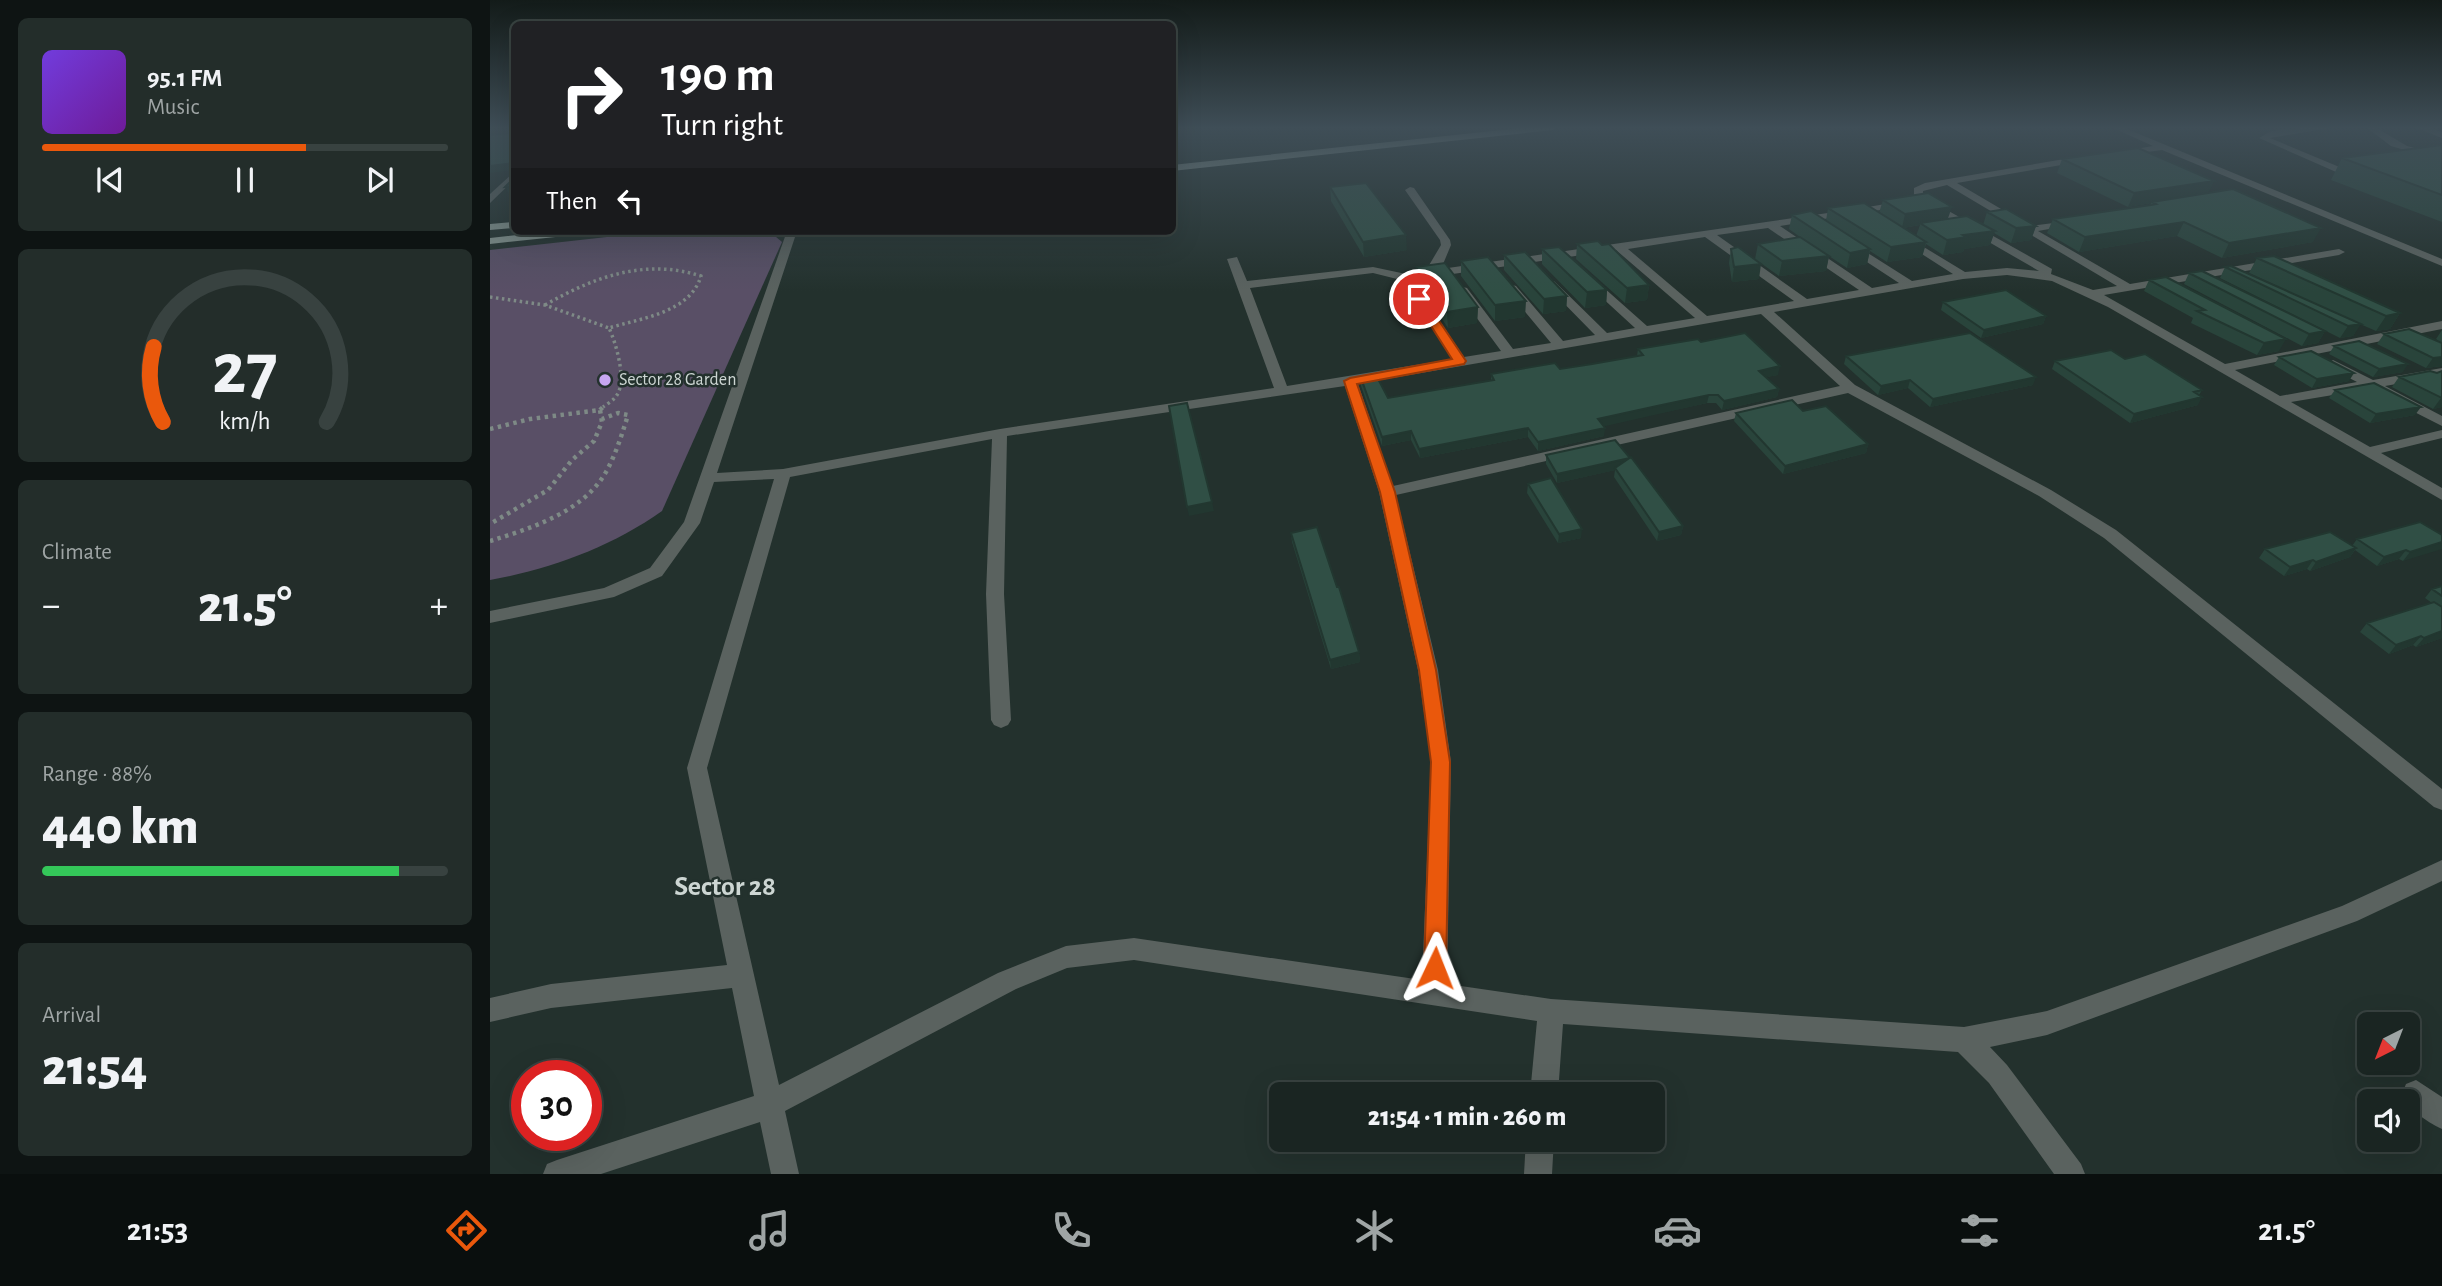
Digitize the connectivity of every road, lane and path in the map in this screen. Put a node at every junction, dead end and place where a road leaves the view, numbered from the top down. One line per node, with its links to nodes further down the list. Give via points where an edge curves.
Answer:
1 (507, 182): 9 (street)
2 (1948, 182): 8 (street, via 1925,186 1918,190); 11 (street)
3 (2247, 182): 6 (street)
4 (2268, 182): 29 (street)
5 (1410, 190): 38 (street, via 1445,240 1434,267)
6 (2267, 190): 7 (street); 34 (street)
7 (2240, 194)
8 (1919, 197): 10 (street); 14 (street)
9 (490, 200)
10 (1862, 211): 12 (street); 20 (street)
11 (2007, 216): 14 (street); 21 (street)
12 (1809, 219): 16 (street); 18 (street)
13 (2081, 220): 21 (street)
14 (1962, 222): 17 (street); 43 (street)
15 (511, 225): 19 (main road)
16 (1771, 225): 23 (street); 50 (street)
17 (1950, 225)
18 (1820, 227)
19 (490, 228)
20 (1889, 229): 22 (street); 40 (street)
21 (2029, 229): 48 (street)
22 (1911, 232)
23 (1708, 234): 28 (street); 54 (street)
24 (546, 235): 26 (main road)
25 (791, 235): 93 (street)
26 (490, 241)
27 (1842, 241): 47 (street)
28 (1619, 247): 31 (street); 57 (street)
29 (2442, 251)
30 (2339, 252): 37 (street)
31 (1562, 256): 33 (street); 35 (street)
32 (1233, 259): 46 (street)
33 (1528, 260): 36 (street); 64 (street)
34 (2442, 263)
35 (1572, 265)
36 (1492, 266): 38 (street); 69 (street)
37 (2228, 271): 41 (street); 45 (street)
38 (1443, 273): 42 (street); 72 (street)
39 (1583, 274): 61 (street)
40 (1963, 276): 43 (street, via 2017,271); 47 (street)
41 (2199, 276): 44 (street); 49 (street)
42 (1405, 278): 46 (street, via 1373,270); 74 (street)
43 (2060, 278): 51 (street)
44 (2163, 282): 48 (street); 52 (street)
45 (2253, 282)
46 (1244, 285): 83 (street)
47 (1910, 285): 50 (street)
48 (2129, 288): 51 (street)
49 (2222, 288)
50 (1870, 292): 54 (street)
51 (2092, 294): 76 (street)
52 (2186, 294)
53 (490, 297): 55 (path)
54 (1804, 303): 56 (street)
55 (545, 305): 60 (path); 60 (path, via 593,281 645,269 666,268 701,276 701,285 693,294 670,309)
56 (1764, 310): 57 (street); 82 (street)
57 (1704, 320): 61 (street)
58 (2442, 324): 62 (street)
59 (2350, 327): 65 (street)
60 (610, 328): 85 (path, via 618,346 620,386)
61 (1644, 330): 64 (street)
62 (2403, 332): 65 (street); 67 (street)
63 (2315, 334): 70 (street)
64 (1604, 337): 69 (street)
65 (2374, 338): 68 (street)
66 (2277, 341): 71 (street)
67 (2423, 341)
68 (2357, 342): 70 (street); 73 (street)
69 (1559, 345): 72 (street)
70 (2338, 345): 71 (street)
71 (2304, 352): 76 (street); 81 (street)
72 (1509, 353): 74 (street)
73 (2380, 353)
74 (1460, 361): 79 (street)
75 (2403, 364): 78 (street)
76 (2224, 368): 84 (street)
77 (2442, 372): 78 (street)
78 (2427, 376): 80 (street); 81 (street)
79 (1350, 381): 83 (street); 94 (street)
80 (2442, 383)
81 (2374, 385): 84 (street); 87 (street)
82 (1850, 388): 94 (street); 100 (street, via 2099,527)
83 (1282, 390): 89 (street)
84 (2279, 400): 91 (street)
85 (600, 410): 86 (path); 88 (path)
86 (602, 419): 96 (path, via 594,441 548,490); 97 (path, via 628,415 597,485 554,517)
87 (2442, 422)
88 (490, 429)
89 (1000, 432): 92 (street); 99 (street, via 995,594)
90 (2442, 434): 91 (street)
91 (2368, 452): 95 (street)
92 (783, 474): 93 (street); 102 (street, via 697,768)
93 (708, 478): 98 (street, via 692,523 656,572 608,593)
94 (1387, 492): 103 (street, via 1427,670 1441,762)
95 (2442, 495)
96 (490, 524)
97 (490, 541)
98 (490, 617)
99 (1001, 720)
100 (2442, 802)
101 (2442, 870): 106 (street, via 2348,914 2047,1023)
102 (741, 975): 104 (street, via 551,996); 109 (street)
103 (1434, 994): 105 (street); 109 (street, via 1134,949 1066,957 1007,981)
104 (490, 1010)
105 (1550, 1011): 106 (street); 107 (street)
106 (1964, 1040): 115 (street, via 1998,1074)
107 (1545, 1082)
108 (2420, 1097): 110 (street)
109 (769, 1105): 112 (street); 113 (street)
110 (2442, 1115)
111 (1539, 1152): 114 (street)
112 (557, 1174)
113 (785, 1174)
114 (1538, 1174)
115 (2071, 1174)

